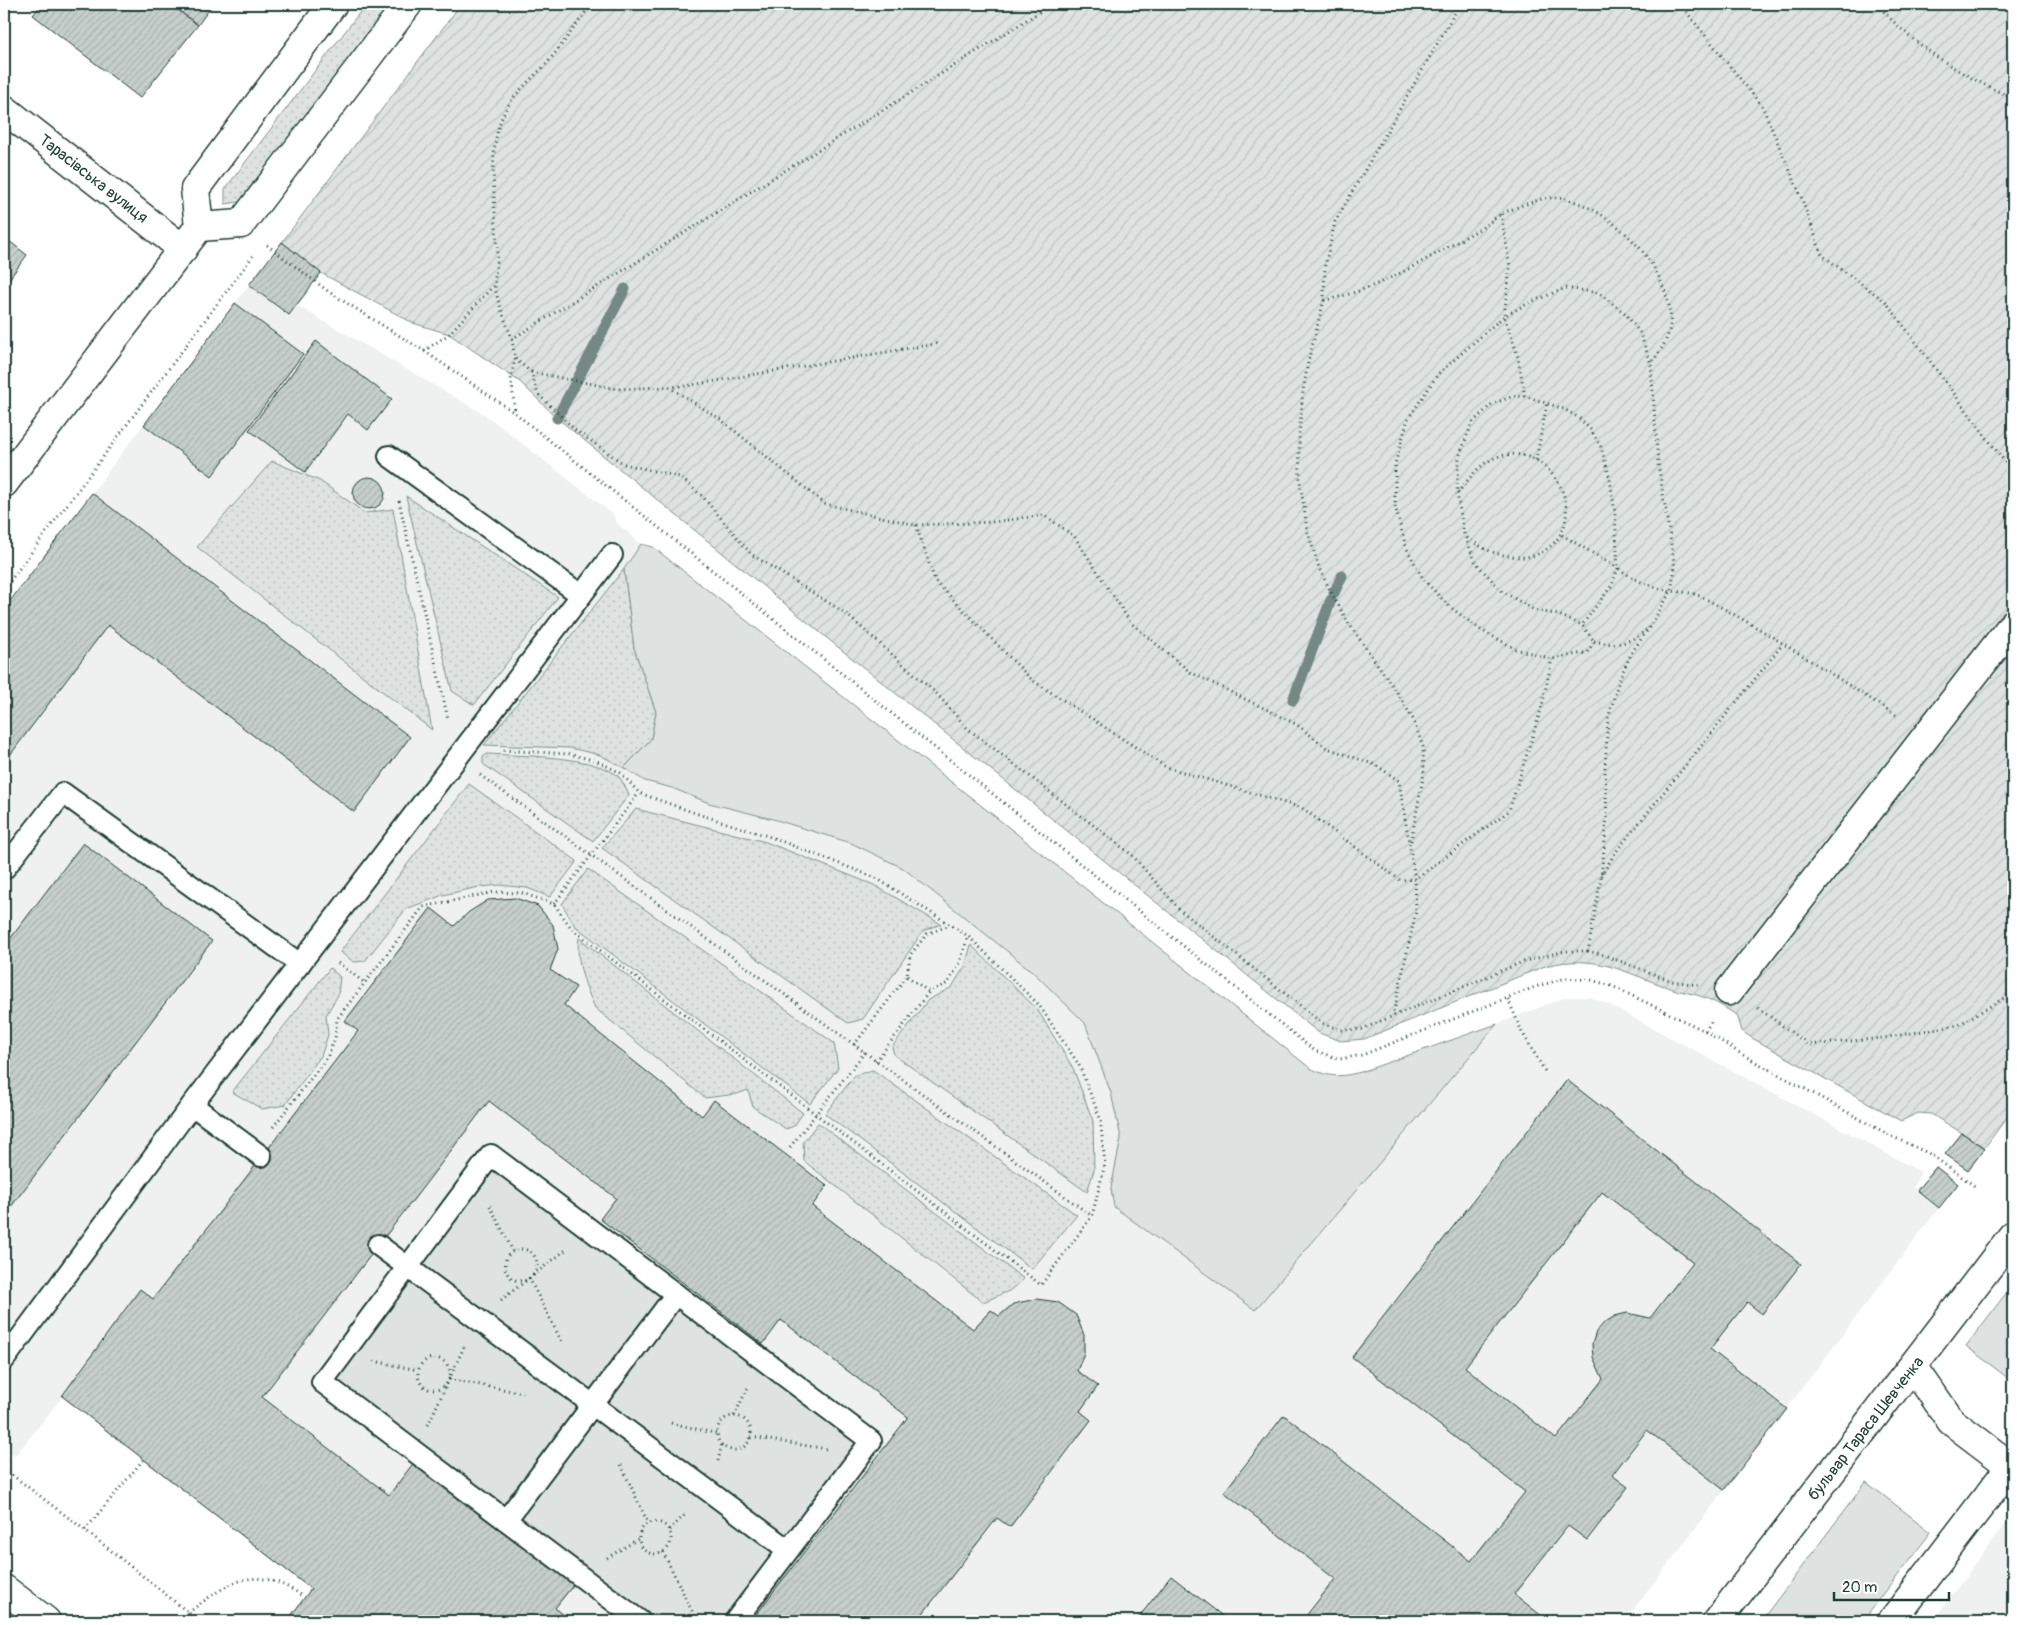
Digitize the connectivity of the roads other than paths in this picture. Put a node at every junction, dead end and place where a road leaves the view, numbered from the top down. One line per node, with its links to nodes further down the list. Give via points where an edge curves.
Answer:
1 (333, 4): 4 (main road, via 195,189)
2 (408, 4): 4 (main road, via 240,224)
3 (4, 109): 5 (main road, Тарасівська вулиця)
4 (199, 227): 5 (main road)
5 (183, 249): 7 (main road)
6 (389, 456): 9 (lane)
7 (4, 483)
8 (612, 555): 9 (lane)
9 (582, 595): 12 (lane)
10 (2013, 624): 13 (main road)
11 (4, 869): 12 (lane, via 62,793)
12 (300, 964): 14 (lane)
13 (1729, 991)
14 (192, 1105): 15 (lane); 20 (lane)
15 (258, 1154)
16 (2013, 1235): 21 (main road, бульвар Тараса Шевченка)
17 (378, 1245): 18 (lane)
18 (408, 1267): 19 (lane, via 491,1155); 22 (lane); 24 (lane, via 322,1382)
19 (676, 1294): 22 (lane); 25 (lane, via 871,1440)
20 (4, 1360)
21 (1913, 1366): 23 (main road, via 1951,1421); 30 (main road, бульвар Тараса Шевченка)
22 (593, 1405): 24 (lane); 25 (lane)
23 (2012, 1466): 31 (main road)
24 (506, 1520): 28 (lane)
25 (788, 1550): 29 (lane)
26 (4, 1589): 27 (main road)
27 (46, 1621)
28 (640, 1621)
29 (735, 1621)
30 (1717, 1621)
31 (1892, 1621)

